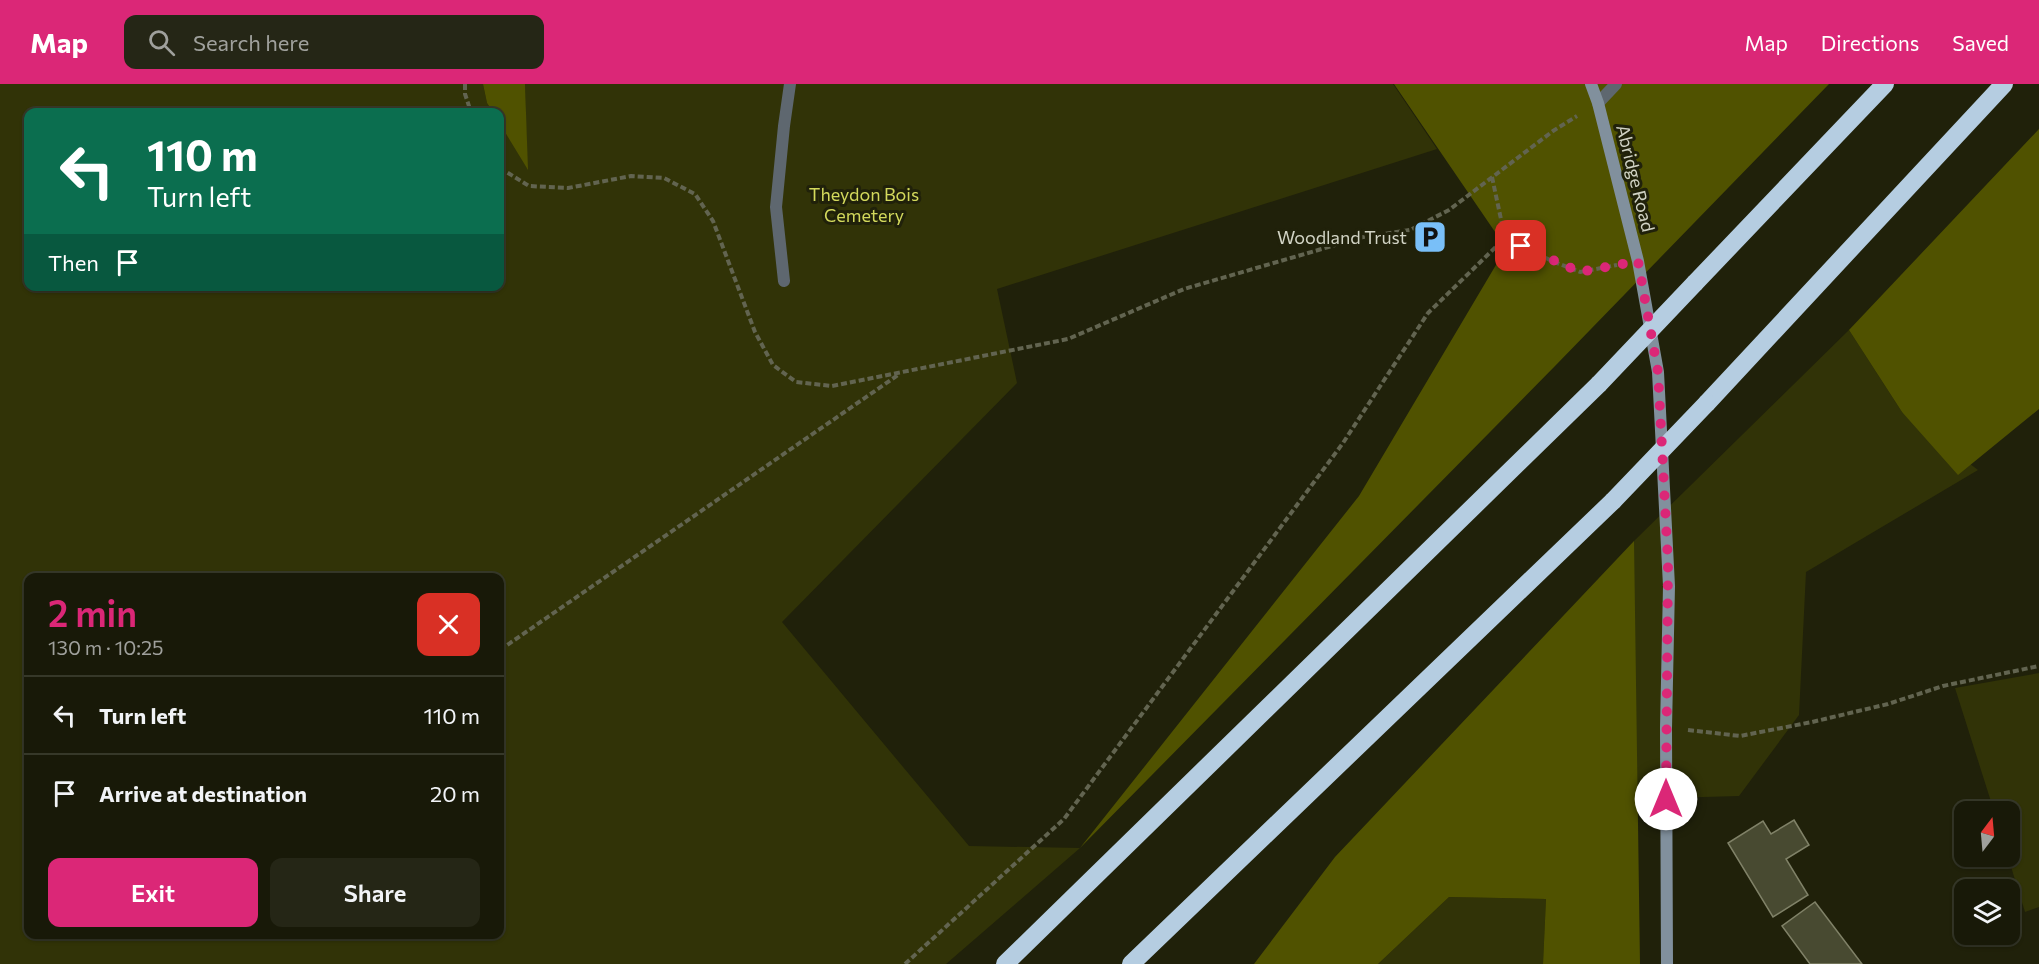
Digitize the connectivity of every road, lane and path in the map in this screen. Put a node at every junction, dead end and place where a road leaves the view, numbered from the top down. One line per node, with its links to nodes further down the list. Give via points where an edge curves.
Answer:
1 (465, 84): 8 (path)
2 (790, 84): 13 (street, via 776,207)
3 (1591, 84): 7 (main road, Abridge Road)
4 (1616, 84): 7 (street)
5 (1884, 84): 19 (highway, bridge, via 1599,384)
6 (2004, 84): 20 (highway, bridge, via 1613,501)
7 (1598, 103): 10 (path); 12 (main road, Abridge Road)
8 (470, 108)
9 (504, 170): 14 (path, via 529,186 568,188 631,176 664,178 695,194 713,221 755,332 773,365 796,382 832,386)
10 (1492, 177): 11 (path); 14 (path, via 1449,210 1410,230 1363,237 1184,289 1068,339)
11 (1505, 238): 12 (path, via 1580,272); 18 (path, via 1428,313 1343,443 1064,819)
12 (1638, 261): 17 (main road, Abridge Road, via 1658,372 1669,586)
13 (784, 281)
14 (901, 372): 15 (path)
15 (504, 647)
16 (2039, 666): 17 (path, via 1740,736)
17 (1666, 728): 21 (main road, Abridge Road)
18 (905, 964)
19 (1005, 964)
20 (1131, 964)
21 (1667, 964)

